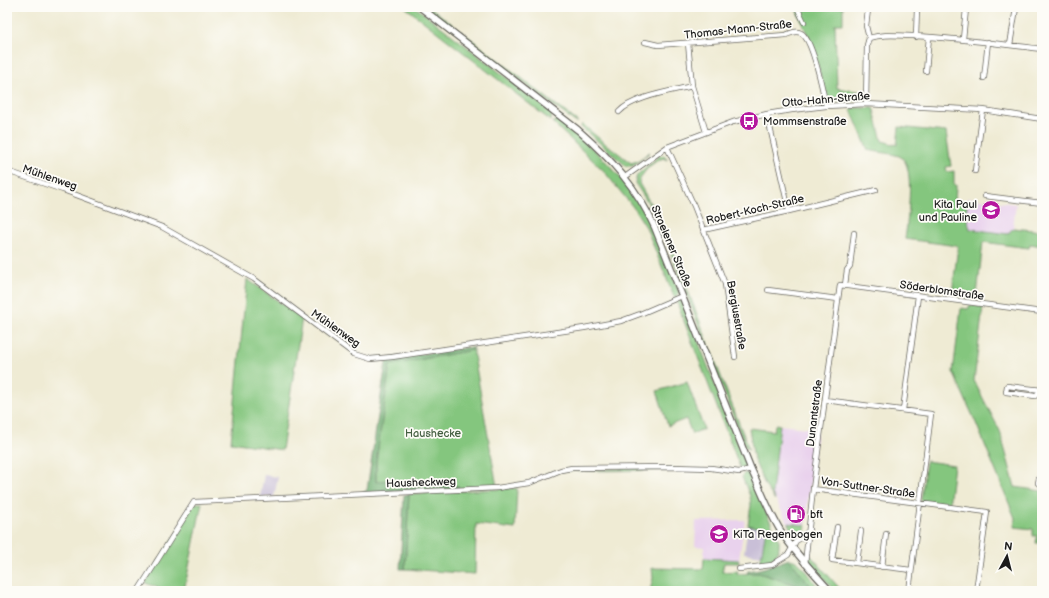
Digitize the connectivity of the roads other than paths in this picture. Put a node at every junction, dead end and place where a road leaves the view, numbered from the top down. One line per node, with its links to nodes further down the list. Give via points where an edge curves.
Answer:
1 (420, 7): 30 (street, Straelener Straße, via 578,130 603,152)
2 (797, 7): 7 (street)
3 (917, 8): 8 (street)
4 (1016, 8): 15 (street)
5 (966, 9): 11 (street)
6 (868, 10): 10 (street, via 866,26)
7 (804, 22)
8 (916, 36): 9 (street); 10 (street, via 879,35)
9 (929, 37): 11 (street); 17 (street)
10 (869, 38): 20 (street)
11 (963, 39): 13 (street)
12 (645, 42): 14 (street, Thomas-Mann-Straße, via 658,45)
13 (988, 42): 15 (street); 18 (street)
14 (688, 43): 19 (street); 21 (street, Thomas-Mann-Straße, via 786,35 796,31 802,33 811,48)
15 (1010, 45): 16 (street)
16 (1042, 49)
17 (926, 71)
18 (984, 78)
19 (692, 86): 23 (street, via 629,104); 26 (street)
20 (866, 104): 21 (street, Otto-Hahn-Straße); 22 (street, Otto-Hahn-Straße)
21 (826, 106): 24 (street, Otto-Hahn-Straße)
22 (983, 110): 25 (street, Otto-Hahn-Straße); 29 (street)
23 (619, 112)
24 (767, 114): 26 (street, Otto-Hahn-Straße); 34 (street)
25 (1042, 119)
26 (706, 132): 27 (street, Otto-Hahn-Straße)
27 (667, 147): 30 (street, Otto-Hahn-Straße); 35 (street, Robert-Koch-Straße)
28 (7, 171): 40 (street, Mühlenweg, via 162,227 254,279 354,354 370,359 621,321)
29 (975, 171)
30 (625, 177): 40 (street, Straelener Straße, via 646,209)
31 (876, 190): 34 (street, Robert-Koch-Straße)
32 (985, 196): 33 (street)
33 (1042, 203)
34 (789, 211): 35 (street, Robert-Koch-Straße)
35 (703, 230): 44 (street, Bergiusstraße, via 725,284)
36 (854, 233): 38 (street)
37 (840, 285): 38 (street, Söderblomstraße); 42 (street, Dunantstraße)
38 (845, 285): 41 (street, Söderblomstraße)
39 (768, 290): 42 (street)
40 (682, 296): 48 (street, Straelener Straße)
41 (918, 296): 43 (street, Söderblomstraße); 47 (street)
42 (838, 299): 46 (street, Dunantstraße)
43 (1042, 312)
44 (735, 357)
45 (1042, 390): 45 (street, via 1007,386 1006,392 1035,396)
46 (825, 400): 47 (street); 51 (street, Dunantstraße)
47 (903, 410): 52 (street, Von-Suttner-Straße, via 931,414)
48 (751, 469): 57 (street, Straelener Straße, via 778,526); 63 (street, Hausheckweg, via 739,472 671,467 572,468 529,482 497,488 194,502)
49 (1042, 477): 50 (street, via 1038,480)
50 (1042, 484)
51 (813, 489): 52 (street, Von-Suttner-Straße); 54 (street, Dunantstraße)
52 (920, 503): 62 (street); 66 (street, Von-Suttner-Straße, via 987,512)
53 (837, 527): 59 (street, via 832,560)
54 (809, 530): 57 (street); 58 (street, Dunantstraße)
55 (861, 531): 59 (street)
56 (886, 534): 60 (street)
57 (792, 547): 58 (street, Straelener Straße); 61 (street, via 788,555 772,565)
58 (805, 564): 64 (street, Straelener Straße)
59 (857, 564): 60 (street)
60 (882, 567): 62 (street)
61 (739, 569)
62 (911, 570): 65 (street)
63 (138, 591)
64 (830, 591)
65 (909, 591)
66 (976, 591)

